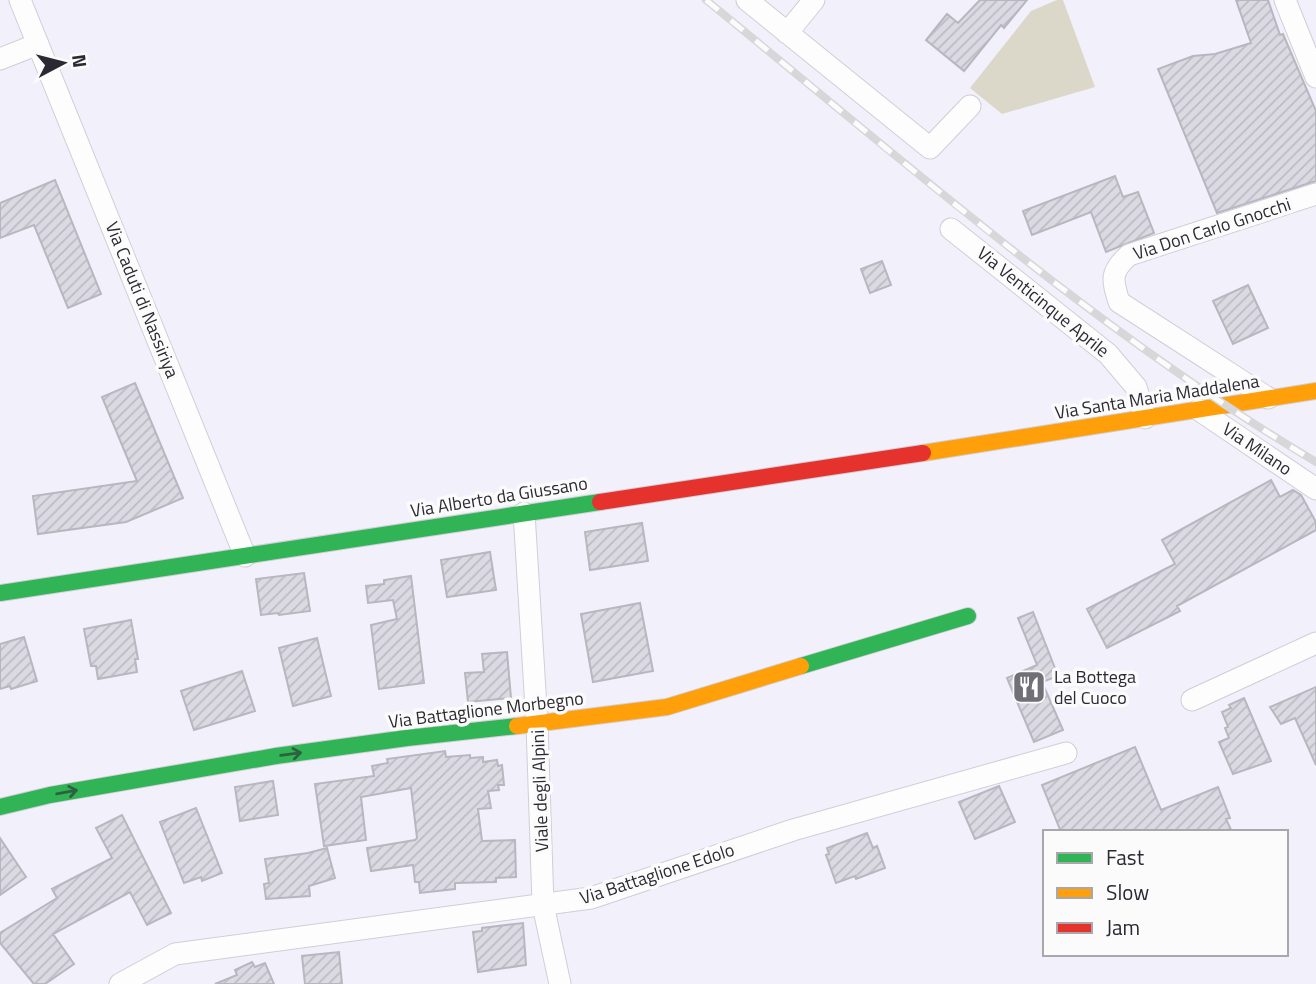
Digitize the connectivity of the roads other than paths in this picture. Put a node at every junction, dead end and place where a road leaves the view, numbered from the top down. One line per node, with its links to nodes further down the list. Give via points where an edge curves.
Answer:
1 (20, 0): 6 (street, Via Caduti di Nassiriya)
2 (747, 0): 5 (street)
3 (814, 0): 5 (street)
4 (1285, 0): 8 (street)
5 (787, 33): 9 (street, via 930,148)
6 (38, 44): 7 (street); 19 (street, Via Caduti di Nassiriya)
7 (0, 59)
8 (1316, 77)
9 (970, 106)
10 (1316, 194): 13 (street, Via Don Carlo Gnocchi, via 1129,255 1116,266 1113,282 1119,302)
11 (951, 229): 15 (street, Via Venticinque Aprile, via 1108,354 1136,387)
12 (1316, 391): 13 (street, Via Santa Maria Maddalena)
13 (1268, 398): 14 (street, Via Santa Maria Maddalena)
14 (1199, 410): 15 (street, Via Santa Maria Maddalena); 17 (street, Via Milano)
15 (1145, 418): 16 (street, Via Santa Maria Maddalena)
16 (1005, 441): 18 (street, Via Alberto da Giussano)
17 (1316, 488)
18 (524, 513): 19 (street, Via Alberto da Giussano); 24 (street, Viale degli Alpini)
19 (245, 555): 20 (street, Via Alberto da Giussano)
20 (0, 593)
21 (968, 616): 24 (street, Via Battaglione Morbegno, via 667,708)
22 (1316, 643): 23 (street)
23 (1192, 700)
24 (537, 724): 26 (street, Via Battaglione Morbegno, one-way to 24, via 50,794 276,756); 27 (street, Viale degli Alpini)
25 (1066, 753): 27 (street, Via Battaglione Edolo, via 793,830 591,898)
26 (0, 807)
27 (544, 905): 28 (street, Via Battaglione Edolo, via 175,954); 29 (street, Viale degli Alpini)
28 (120, 984)
29 (560, 984)

